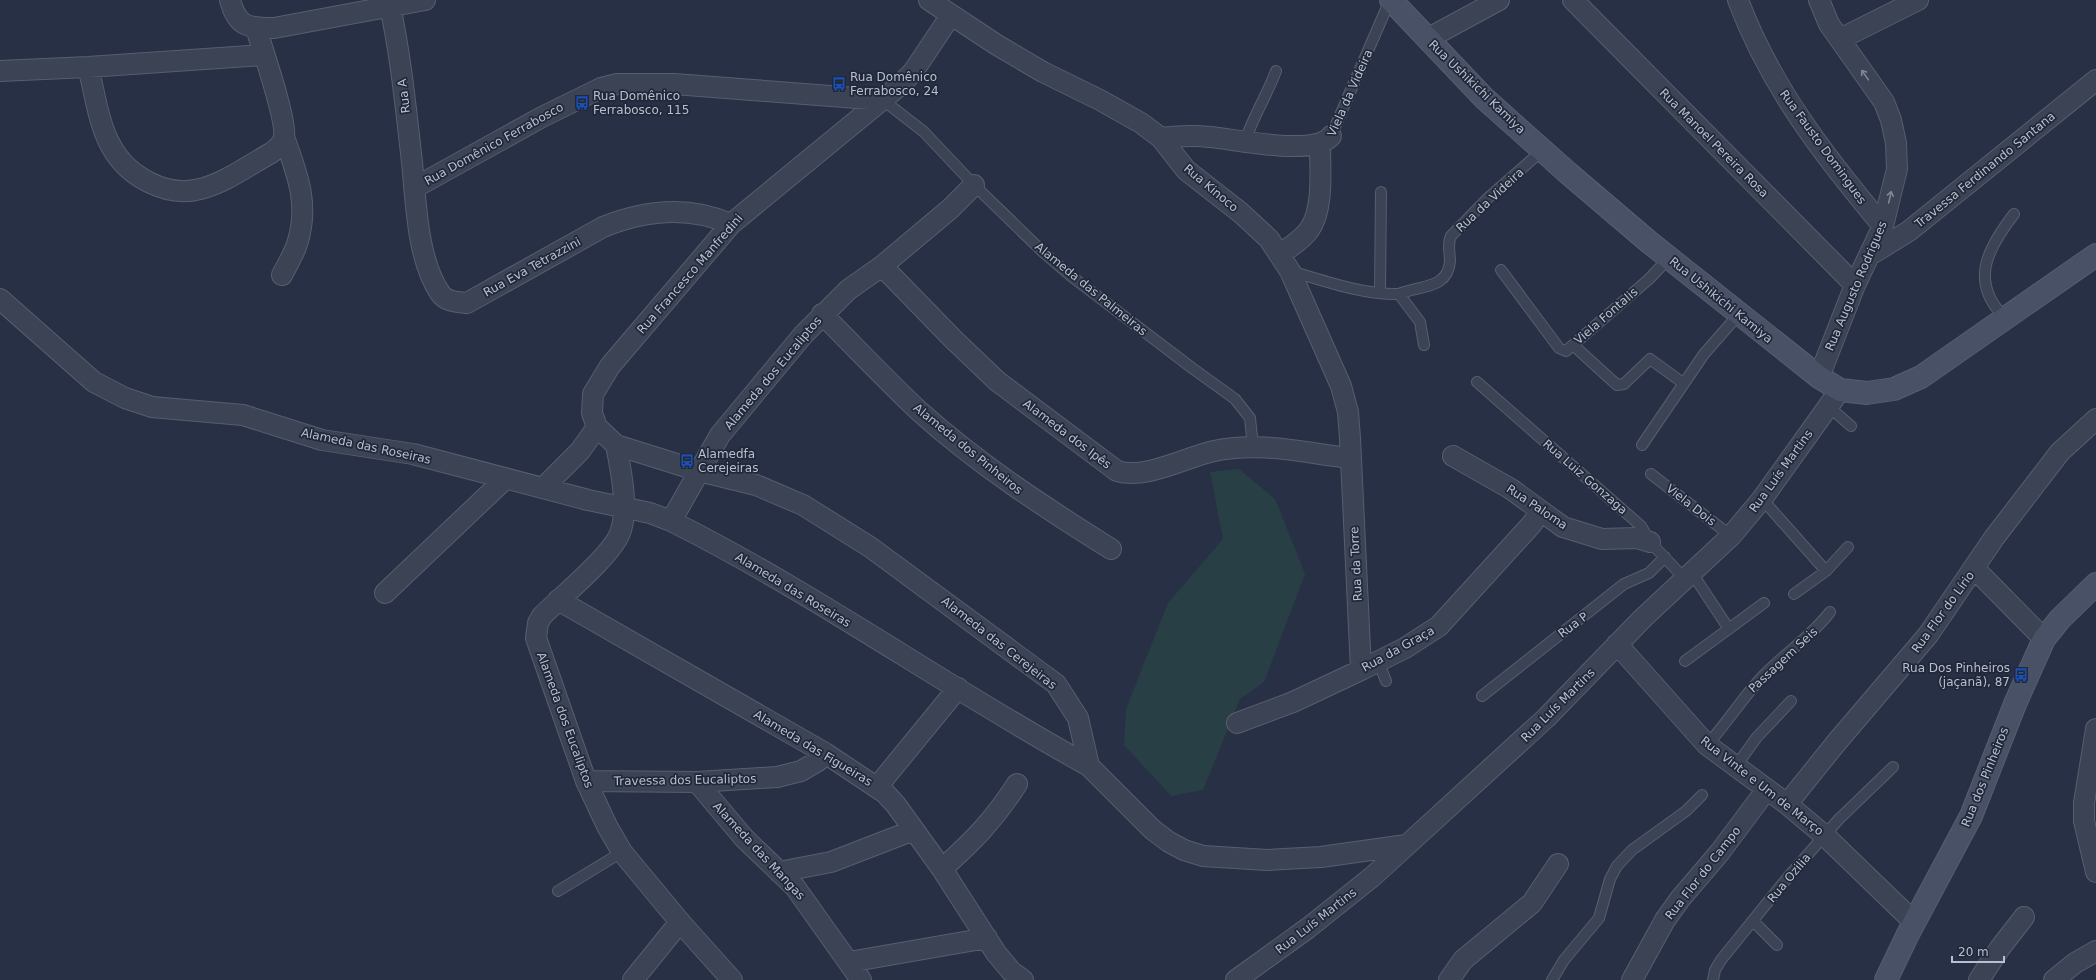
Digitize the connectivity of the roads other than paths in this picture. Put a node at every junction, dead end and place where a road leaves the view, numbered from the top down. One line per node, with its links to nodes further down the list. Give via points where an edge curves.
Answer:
1 (230, 0): 12 (street, via 237,19)
2 (425, 0): 10 (street)
3 (929, 0): 11 (street, Rua Kinoco)
4 (1391, 0): 13 (main road, Rua Ushikichi Kamiya); 23 (lane, Viela da Videira)
5 (1499, 0): 13 (street)
6 (1573, 0): 39 (street, Rua Manoel Pereira Rosa)
7 (1738, 0): 31 (street, Rua Fausto Domingues, via 1757,48 1784,97)
8 (1819, 0): 14 (street, Rua Augusto Rodrigues, via 1829,24)
9 (1918, 0): 14 (street)
10 (390, 6): 12 (street, via 274,28); 27 (street, Rua A, via 399,49)
11 (951, 15): 20 (street, via 913,72); 22 (street, Rua Kinoco, via 1043,72 1141,123)
12 (256, 28): 15 (street)
13 (1428, 39): 25 (main road, Rua Ushikichi Kamiya, via 1484,98)
14 (1840, 39): 31 (street, Rua Augusto Rodrigues, one-way to 14, via 1897,169 1896,143 1891,120 1884,102)
15 (264, 55): 16 (street); 21 (street, via 281,115)
16 (88, 67): 17 (street); 21 (street, via 103,128 111,147 127,168 153,185 172,191 201,189 271,154)
17 (0, 71)
18 (1276, 71): 24 (lane)
19 (2096, 80): 32 (street, Travessa Ferdinando Santana, via 1909,231)
20 (883, 100): 26 (lane, Alameda das Palmeiras, via 924,132); 27 (street, Rua Domênico Ferrabosco, via 674,84 617,84 601,88 542,117); 30 (street, Rua Francesco Manfredini)
21 (284, 137): 38 (street, via 302,194 303,219 297,244)
22 (1161, 138): 24 (street, Viela da Videira, via 1183,135); 35 (street, Rua Kinoco, via 1186,170 1241,213 1269,239)
23 (1326, 140): 24 (street, Viela da Videira, via 1284,146); 35 (street, via 1315,218)
24 (1245, 141)
25 (1543, 150): 34 (main road, Rua Ushikichi Kamiya); 41 (lane, Rua da Videira, via 1488,198 1451,236 1448,272 1438,284)
26 (974, 185): 36 (street, Alameda dos Eucaliptos, via 950,209); 57 (lane, Alameda das Palmeiras, via 1071,276 1236,399 1250,418)
27 (414, 188): 30 (street, Rua Eva Tetrazzini, via 418,220 432,278 440,294 448,300 457,302 467,303 603,227 624,219 646,213 675,211 716,217)
28 (1381, 192): 40 (lane)
29 (2014, 214): 45 (lane, via 1996,237 1988,256 1985,275 1987,293 1994,307)
30 (731, 224): 53 (street, Rua Francesco Manfredini, via 598,383 591,404)
31 (1883, 226): 32 (street, Rua Augusto Rodrigues)
32 (1870, 255): 39 (street, Rua Augusto Rodrigues)
33 (2096, 255): 45 (main road, Rua Ushikichi Kamiya)
34 (1669, 258): 44 (main road, Rua Ushikichi Kamiya); 47 (lane, Viela Fontalis, via 1649,279)
35 (1285, 263): 40 (lane, via 1354,288); 59 (street, Rua Kinoco, via 1346,400)
36 (882, 266): 43 (street, Alameda dos Eucaliptos, via 848,290); 57 (street, Alameda dos Ipês, via 952,339 997,381 1117,471 1135,473 1214,450)
37 (1501, 270): 47 (lane, Viela Fontalis, via 1559,348 1566,351)
38 (282, 274)
39 (1855, 285): 48 (street, Rua Augusto Rodrigues)
40 (1380, 293): 41 (lane)
41 (1399, 294): 46 (lane, via 1420,322)
42 (0, 299): 62 (street, Alameda das Roseiras, via 94,382 125,398 152,407 243,416 322,440 413,454)
43 (822, 314): 60 (street, Alameda dos Eucaliptos, via 720,435); 71 (street, Alameda dos Pinheiros, via 919,411 953,439 1027,496)
44 (1739, 314): 48 (main road, Rua Ushikichi Kamiya); 50 (lane)
45 (2005, 318): 51 (main road, Rua Ushikichi Kamiya, via 1921,377 1894,389)
46 (1424, 345)
47 (1573, 345): 50 (lane, via 1617,385 1624,384 1650,359)
48 (1819, 377): 51 (main road, Rua Ushikichi Kamiya)
49 (1477, 382): 69 (lane, Rua Luiz Gonzaga, via 1641,526)
50 (1683, 383): 56 (lane)
51 (1834, 398): 54 (lane); 64 (street, Rua Luís Martins)
52 (2096, 418): 73 (street, Rua Flor do Lírio, via 2060,452)
53 (597, 426): 55 (street, Alameda das Cerejeiras); 63 (street, via 580,451)
54 (1851, 426)
55 (616, 445): 60 (street, Alameda das Cerejeiras); 65 (street, Alameda dos Eucaliptos, via 622,476)
56 (1642, 445)
57 (1253, 447): 59 (street, Alameda dos Ipês)
58 (1453, 456): 66 (street, Rua Paloma, via 1511,489)
59 (1350, 458): 86 (street, Rua da Torre)
60 (699, 471): 67 (street, Alameda dos Eucaliptos); 95 (street, Alameda das Cerejeiras, via 756,485 803,505 870,547 1056,684 1078,718)
61 (1651, 474): 68 (lane, Viela Dois)
62 (505, 479): 63 (street, Alameda das Roseiras); 77 (street)
63 (543, 488): 65 (street, Alameda das Roseiras)
64 (1762, 499): 68 (street, Rua Luís Martins); 74 (lane)
65 (623, 508): 67 (street, Alameda das Roseiras, via 650,513); 79 (street, Alameda dos Eucaliptos, via 623,520 614,545)
66 (1541, 511): 69 (street, Rua Paloma, via 1563,527 1589,536 1602,539 1637,538); 86 (street, Rua da Graça, via 1439,626)
67 (672, 521): 88 (street, Alameda das Roseiras)
68 (1731, 536): 75 (street, Rua Luís Martins)
69 (1650, 542): 72 (lane, Rua Luiz Gonzaga)
70 (1848, 547): 74 (lane)
71 (1111, 549)
72 (1665, 557): 75 (lane, Rua Luiz Gonzaga); 89 (lane, Rua P, via 1649,573 1624,584)
73 (1974, 568): 83 (street); 104 (street, Rua Flor do Lírio, via 1928,635)
74 (1826, 571): 78 (lane)
75 (1688, 576): 82 (lane, Rua Luiz Gonzaga); 84 (street, Rua Luís Martins)
76 (2096, 584): 83 (main road, Rua dos Pinheiros, via 2060,619)
77 (385, 593)
78 (1794, 594)
79 (558, 600): 94 (street, Alameda das Figueiras); 98 (street, Alameda dos Eucaliptos, via 542,616 538,623 536,638)
80 (1764, 603): 82 (lane)
81 (1830, 612): 93 (lane, Passagem Seis, via 1811,634 1753,686 1728,722)
82 (1729, 629): 85 (lane)
83 (2044, 640): 117 (main road, Rua dos Pinheiros, via 2015,704 1971,816)
84 (1617, 644): 93 (street, Rua Vinte e Um de Março); 107 (street, Rua Luís Martins, via 1546,718)
85 (1685, 661)
86 (1370, 666): 87 (lane); 91 (street, Rua da Graça, via 1293,702)
87 (1386, 681)
88 (958, 688): 95 (street, Alameda das Roseiras); 101 (street)
89 (1482, 696)
90 (1791, 701): 96 (lane, via 1756,737)
91 (1237, 723)
92 (2096, 729): 112 (street, via 2084,803 2085,827)
93 (1707, 745): 96 (street, Rua Vinte e Um de Março)
94 (825, 753): 99 (street, Travessa dos Eucaliptos, via 818,761 801,771 777,777); 101 (street, Alameda das Figueiras)
95 (1089, 766): 107 (street, via 1153,830 1184,850 1203,856 1267,860 1321,857)
96 (1736, 766): 102 (street, Rua Vinte e Um de Março)
97 (1893, 766): 106 (lane, Rua Ozilia)
98 (586, 781): 99 (street, Travessa dos Eucaliptos); 108 (street, Alameda dos Eucaliptos)
99 (697, 782): 111 (street, Alameda das Mangas, via 726,818)
100 (1017, 784): 110 (street, via 1001,809 979,835)
101 (877, 787): 105 (street, Alameda das Figueiras, via 896,804)
102 (1767, 789): 104 (street, Rua Vinte e Um de Março); 129 (street, Rua Flor do Campo, via 1720,852 1680,898)
103 (1702, 795): 128 (lane, via 1686,811 1632,850 1617,866 1610,879 1599,918 1564,960)
104 (1787, 804): 106 (street, Rua Vinte e Um de Março)
105 (914, 830): 110 (street, Alameda das Figueiras); 111 (street, via 831,862)
106 (1825, 836): 115 (lane, Rua Ozilia); 117 (street, Rua Vinte e Um de Março)
107 (1406, 845): 126 (street, Rua Luís Martins, via 1372,877 1308,928)
108 (622, 852): 113 (lane); 116 (street, Alameda dos Eucaliptos)
109 (1558, 864): 127 (street, via 1532,903 1463,960)
110 (942, 869): 118 (street, Alameda das Figueiras)
111 (779, 872): 121 (street, Alameda das Mangas, via 807,902)
112 (2096, 872)
113 (558, 891)
114 (2024, 917): 132 (street)
115 (1753, 921): 119 (lane); 130 (lane, Rua Ozilia, via 1715,970)
116 (680, 922): 122 (street); 123 (street, Alameda dos Eucaliptos)
117 (1914, 922): 131 (main road, Rua dos Pinheiros)
118 (987, 938): 121 (street); 125 (street, Alameda das Figueiras, via 1011,971)
119 (1777, 945)
120 (2096, 951): 133 (street, via 2075,963)
121 (849, 962): 124 (street, Alameda das Mangas)
122 (633, 980)
123 (732, 980)
124 (861, 980)
125 (1023, 980)
126 (1236, 980)
127 (1449, 980)
128 (1552, 980)
129 (1632, 980)
130 (1713, 980)
131 (1886, 980)
132 (1979, 980)
133 (2054, 980)

